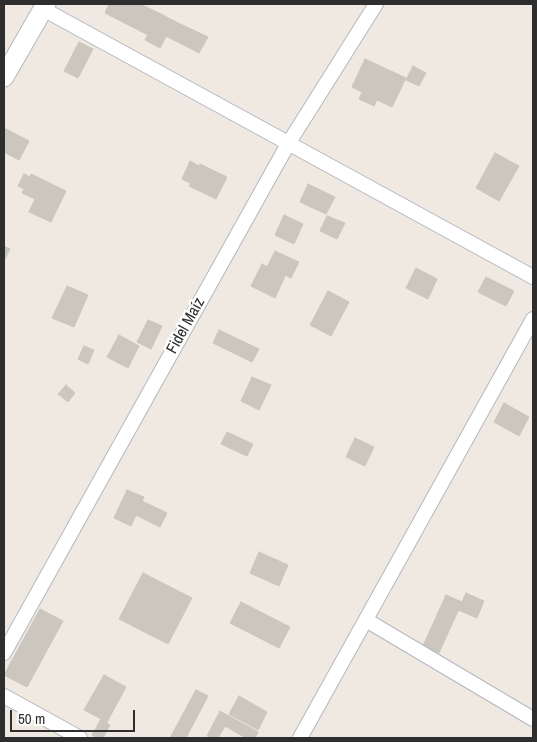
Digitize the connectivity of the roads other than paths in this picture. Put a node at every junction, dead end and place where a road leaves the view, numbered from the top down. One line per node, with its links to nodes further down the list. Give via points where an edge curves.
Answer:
1 (376, 4): 4 (street, Fidel Maíz)
2 (44, 6): 3 (main road); 4 (street)
3 (4, 78)
4 (288, 144): 5 (street); 8 (street, Fidel Maíz)
5 (533, 277)
6 (533, 320): 7 (street)
7 (366, 620): 10 (street); 12 (street)
8 (4, 653)
9 (4, 696): 11 (street)
10 (533, 720)
11 (80, 738)
12 (300, 738)

